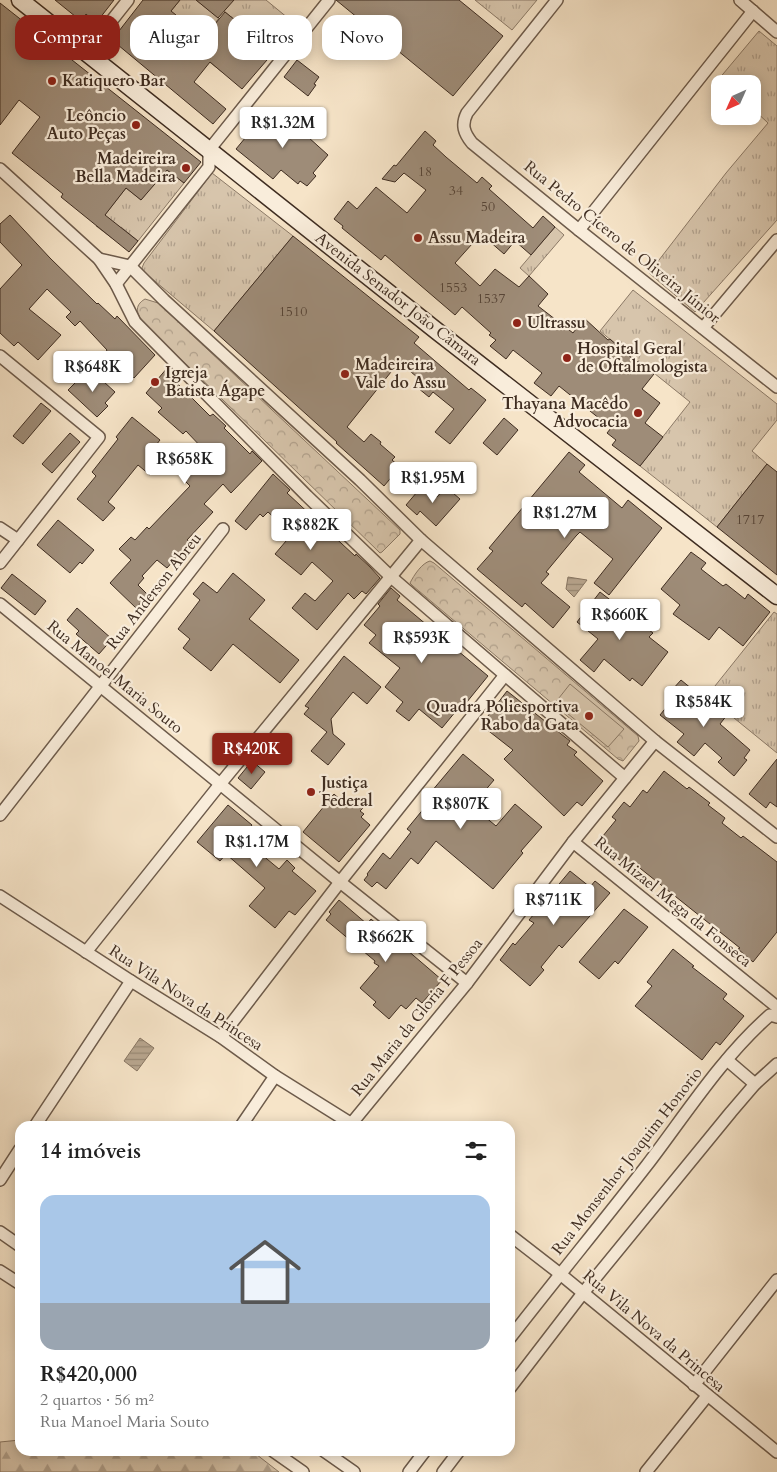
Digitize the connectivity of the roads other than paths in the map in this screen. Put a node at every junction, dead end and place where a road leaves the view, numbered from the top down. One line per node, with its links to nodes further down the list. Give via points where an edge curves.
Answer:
1 (20, 0): 7 (main road, Avenida Senador João Câmara)
2 (128, 0): 8 (street)
3 (329, 0): 11 (street)
4 (557, 0): 13 (street, Rua Pedro Cícero de Oliveira Júnior, via 466,113 463,121 466,135 472,143)
5 (740, 0): 6 (street)
6 (753, 11): 9 (street); 13 (street)
7 (39, 15)
8 (116, 15)
9 (777, 32)
10 (95, 60): 11 (main road, Avenida Senador João Câmara)
11 (209, 150): 16 (street, via 209,167); 27 (main road, Avenida Senador João Câmara)
12 (0, 169): 15 (street)
13 (579, 230): 18 (street, Rua Pedro Cícero de Oliveira Júnior)
14 (777, 240): 18 (street)
15 (99, 259): 16 (street); 17 (street)
16 (130, 266): 17 (street); 24 (street)
17 (116, 284): 26 (street, via 135,322)
18 (703, 328): 20 (street, Rua Pedro Cícero de Oliveira Júnior)
19 (0, 356): 23 (street, via 98,437)
20 (777, 387)
21 (0, 528): 23 (street)
22 (223, 529): 30 (street, Rua Anderson Abreu)
23 (18, 540): 25 (street)
24 (421, 540): 26 (street); 31 (street)
25 (0, 563)
26 (390, 576): 29 (street); 33 (street)
27 (777, 596)
28 (0, 604): 30 (street, Rua Manoel Maria Souto)
29 (505, 675): 32 (street); 37 (street)
30 (100, 686): 33 (street, Rua Manoel Maria Souto); 34 (street, Rua Anderson Abreu)
31 (655, 740): 32 (street, Rua Maria da Gloria F Pessoa); 35 (street)
32 (625, 778): 36 (street, Rua Maria da Gloria F Pessoa)
33 (221, 783): 37 (street, Rua Manoel Maria Souto); 39 (street)
34 (0, 815)
35 (777, 837)
36 (573, 842): 41 (street, Rua Maria da Gloria F Pessoa); 42 (street, Rua Mizael Mega da Fonseca)
37 (340, 882): 41 (street, Rua Manoel Maria Souto); 44 (street)
38 (0, 896): 39 (street, Rua Vila Nova da Princesa)
39 (86, 952): 40 (street, Rua Vila Nova da Princesa)
40 (131, 981): 44 (street, Rua Vila Nova da Princesa); 49 (street)
41 (467, 983): 52 (street, Rua Maria da Gloria F Pessoa)
42 (777, 1006)
43 (777, 1017): 45 (street, Rua Monsenhor Joaquim Honorio, via 770,1015)
44 (221, 1037): 47 (street, Rua Vila Nova da Princesa)
45 (727, 1060): 48 (street); 59 (street, Rua Monsenhor Joaquim Honorio)
46 (777, 1064): 48 (street)
47 (275, 1076): 50 (street); 51 (street, Rua Vila Nova da Princesa)
48 (755, 1084): 62 (street)
49 (38, 1121)
50 (244, 1121)
51 (347, 1121)
52 (356, 1121)
53 (15, 1157): 54 (street)
54 (0, 1180)
55 (0, 1232): 57 (street)
56 (515, 1239): 59 (street, Rua Vila Nova da Princesa)
57 (15, 1242)
58 (0, 1271): 61 (street)
59 (560, 1273): 62 (street, Rua Vila Nova da Princesa); 63 (street, Rua Monsenhor Joaquim Honorio)
60 (777, 1280): 65 (street)
61 (15, 1281)
62 (583, 1293): 64 (street); 65 (street, Rua Vila Nova da Princesa)
63 (515, 1332)
64 (515, 1381)
65 (694, 1385): 66 (street, Rua Vila Nova da Princesa)
66 (707, 1396): 67 (street, Rua Vila Nova da Princesa); 76 (street)
67 (777, 1452)
68 (280, 1456): 72 (street)
69 (331, 1456): 73 (street)
70 (421, 1456): 74 (street)
71 (455, 1456): 75 (street)
72 (303, 1472)
73 (354, 1472)
74 (409, 1472)
75 (443, 1472)
76 (646, 1472)

